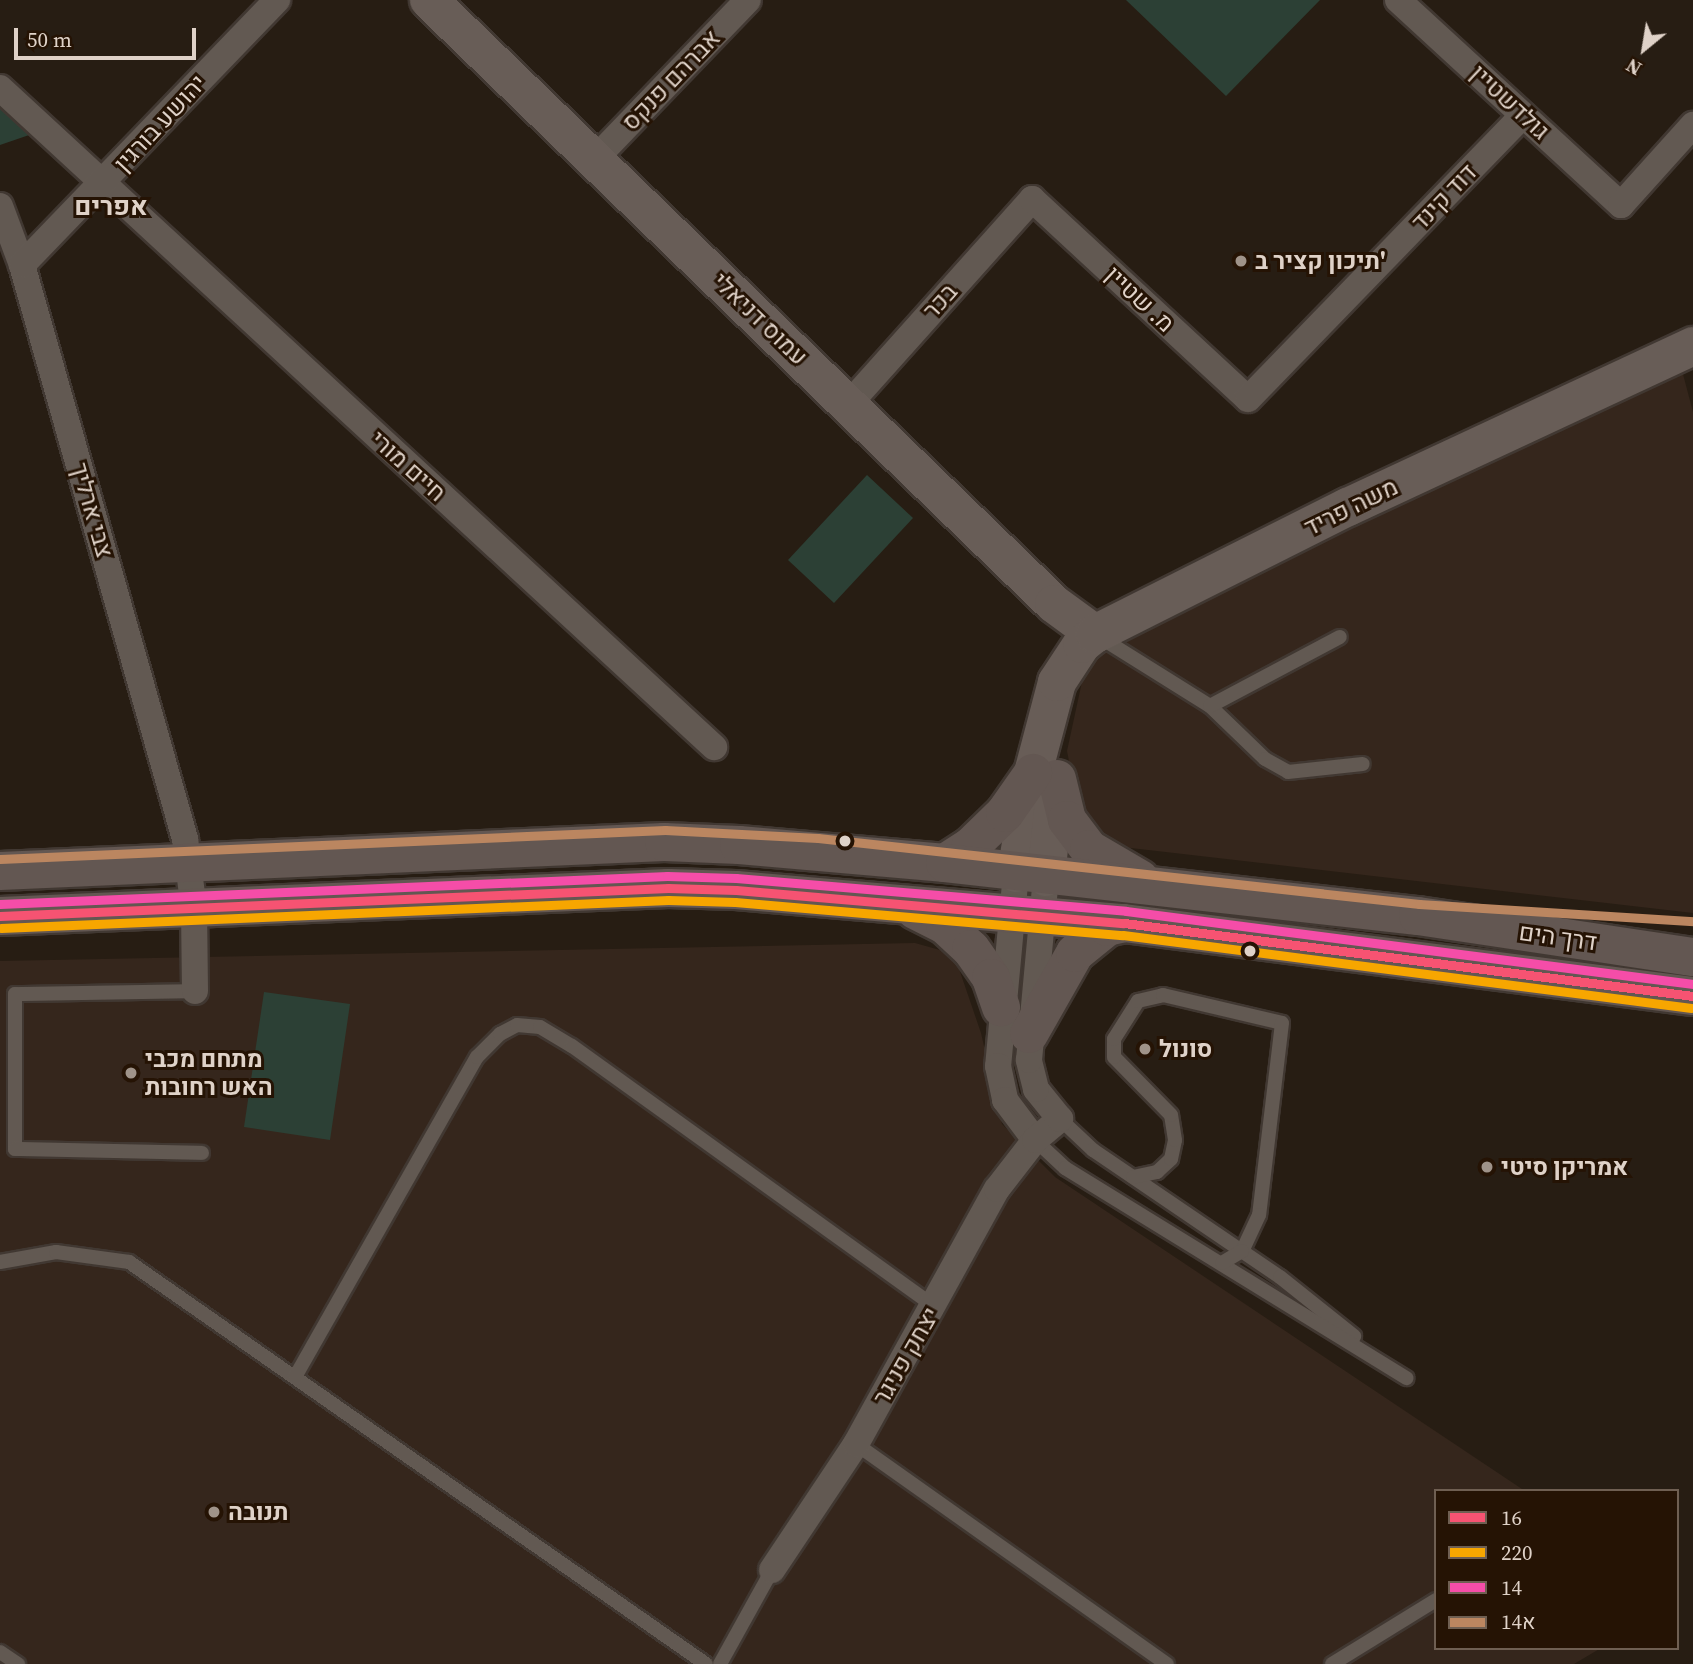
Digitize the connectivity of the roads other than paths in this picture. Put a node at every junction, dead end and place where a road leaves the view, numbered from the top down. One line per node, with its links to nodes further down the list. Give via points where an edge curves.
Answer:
1 (277, 0): 9 (street, יהושע בורגין)
2 (429, 0): 8 (street, עמוס דניאלי)
3 (748, 0): 8 (street, אברהם פנקס)
4 (1398, 0): 6 (street, גולדשטיין)
5 (0, 88): 9 (street, חיים מורי)
6 (1523, 115): 7 (street, גולדשטיין, via 1621,205); 14 (street, דוד קינד)
7 (1693, 125)
8 (593, 161): 15 (street, עמוס דניאלי)
9 (101, 185): 12 (street); 21 (street, חיים מורי)
10 (1032, 199): 14 (street, מ. שטיין); 15 (street, בכר)
11 (0, 206): 12 (street, צבי ארליך)
12 (22, 265): 24 (street, צבי ארליך)
13 (1693, 346): 17 (street, משה פריד, via 1348,507)
14 (1248, 399)
15 (849, 404): 16 (street, עמוס דניאלי)
16 (1054, 604): 17 (street, עמוס דניאלי); 19 (street, via 1062,656)
17 (1095, 634): 19 (street, משה פריד, via 1076,651); 20 (lane)
18 (1340, 637): 20 (lane)
19 (1054, 697): 23 (street, משה פריד)
20 (1210, 706): 22 (lane, via 1265,760 1288,772)
21 (714, 747)
22 (1363, 764)
23 (1045, 776): 25 (main road, via 970,847); 27 (street, משה פריד); 28 (main road, via 1089,849 1108,864)
24 (189, 863): 25 (main road, דרך הים, via 664,842); 26 (main road, דרך הים); 30 (street, צבי ארליך)
25 (945, 863): 27 (main road, דרך הים)
26 (0, 871)
27 (1031, 875): 28 (main road, דרך הים); 31 (street)
28 (1161, 888): 33 (main road, דרך הים)
29 (900, 904): 30 (main road, דרך הים, via 668,888); 31 (main road, דרך הים); 39 (main road, via 929,915 960,937 984,965)
30 (194, 910): 32 (main road, דרך הים); 37 (street, צבי ארליך)
31 (1026, 915): 34 (main road, דרך הים); 39 (street); 40 (street)
32 (0, 916)
33 (1418, 916): 35 (main road); 36 (main road, דרך הים)
34 (1124, 923): 38 (main road, דרך הים); 40 (main road, via 1107,927 1075,953)
35 (1693, 933)
36 (1693, 957)
37 (195, 991): 43 (lane, via 15,994 15,1149)
38 (1693, 996)
39 (1000, 1007): 42 (street, via 1001,1087)
40 (1029, 1034): 41 (street, via 1032,1077)
41 (1060, 1119): 42 (street, יצחק פניגר); 44 (lane, via 1093,1150)
42 (1035, 1140): 47 (lane, via 1065,1168); 48 (street, יצחק פניגר, via 998,1189)
43 (202, 1153)
44 (1133, 1177): 45 (lane); 45 (lane, via 1157,1172 1171,1159 1175,1140 1171,1115 1114,1057 1114,1040 1138,1002 1163,995 1282,1023 1259,1214)
45 (1242, 1251): 47 (lane); 47 (lane, via 1408,1378)
46 (0, 1262): 49 (lane, via 56,1252 129,1262)
47 (1222, 1263)
48 (934, 1306): 49 (lane, via 572,1046 540,1027 517,1025 500,1034 478,1057); 50 (street, יצחק פניגר)
49 (295, 1377): 55 (lane)
50 (856, 1444): 51 (street, יצחק פניגר); 57 (lane)
51 (772, 1570): 56 (lane)
52 (1434, 1601): 58 (lane)
53 (0, 1652): 54 (lane)
54 (18, 1664)
55 (706, 1664)
56 (720, 1664)
57 (1167, 1664)
58 (1332, 1664)

